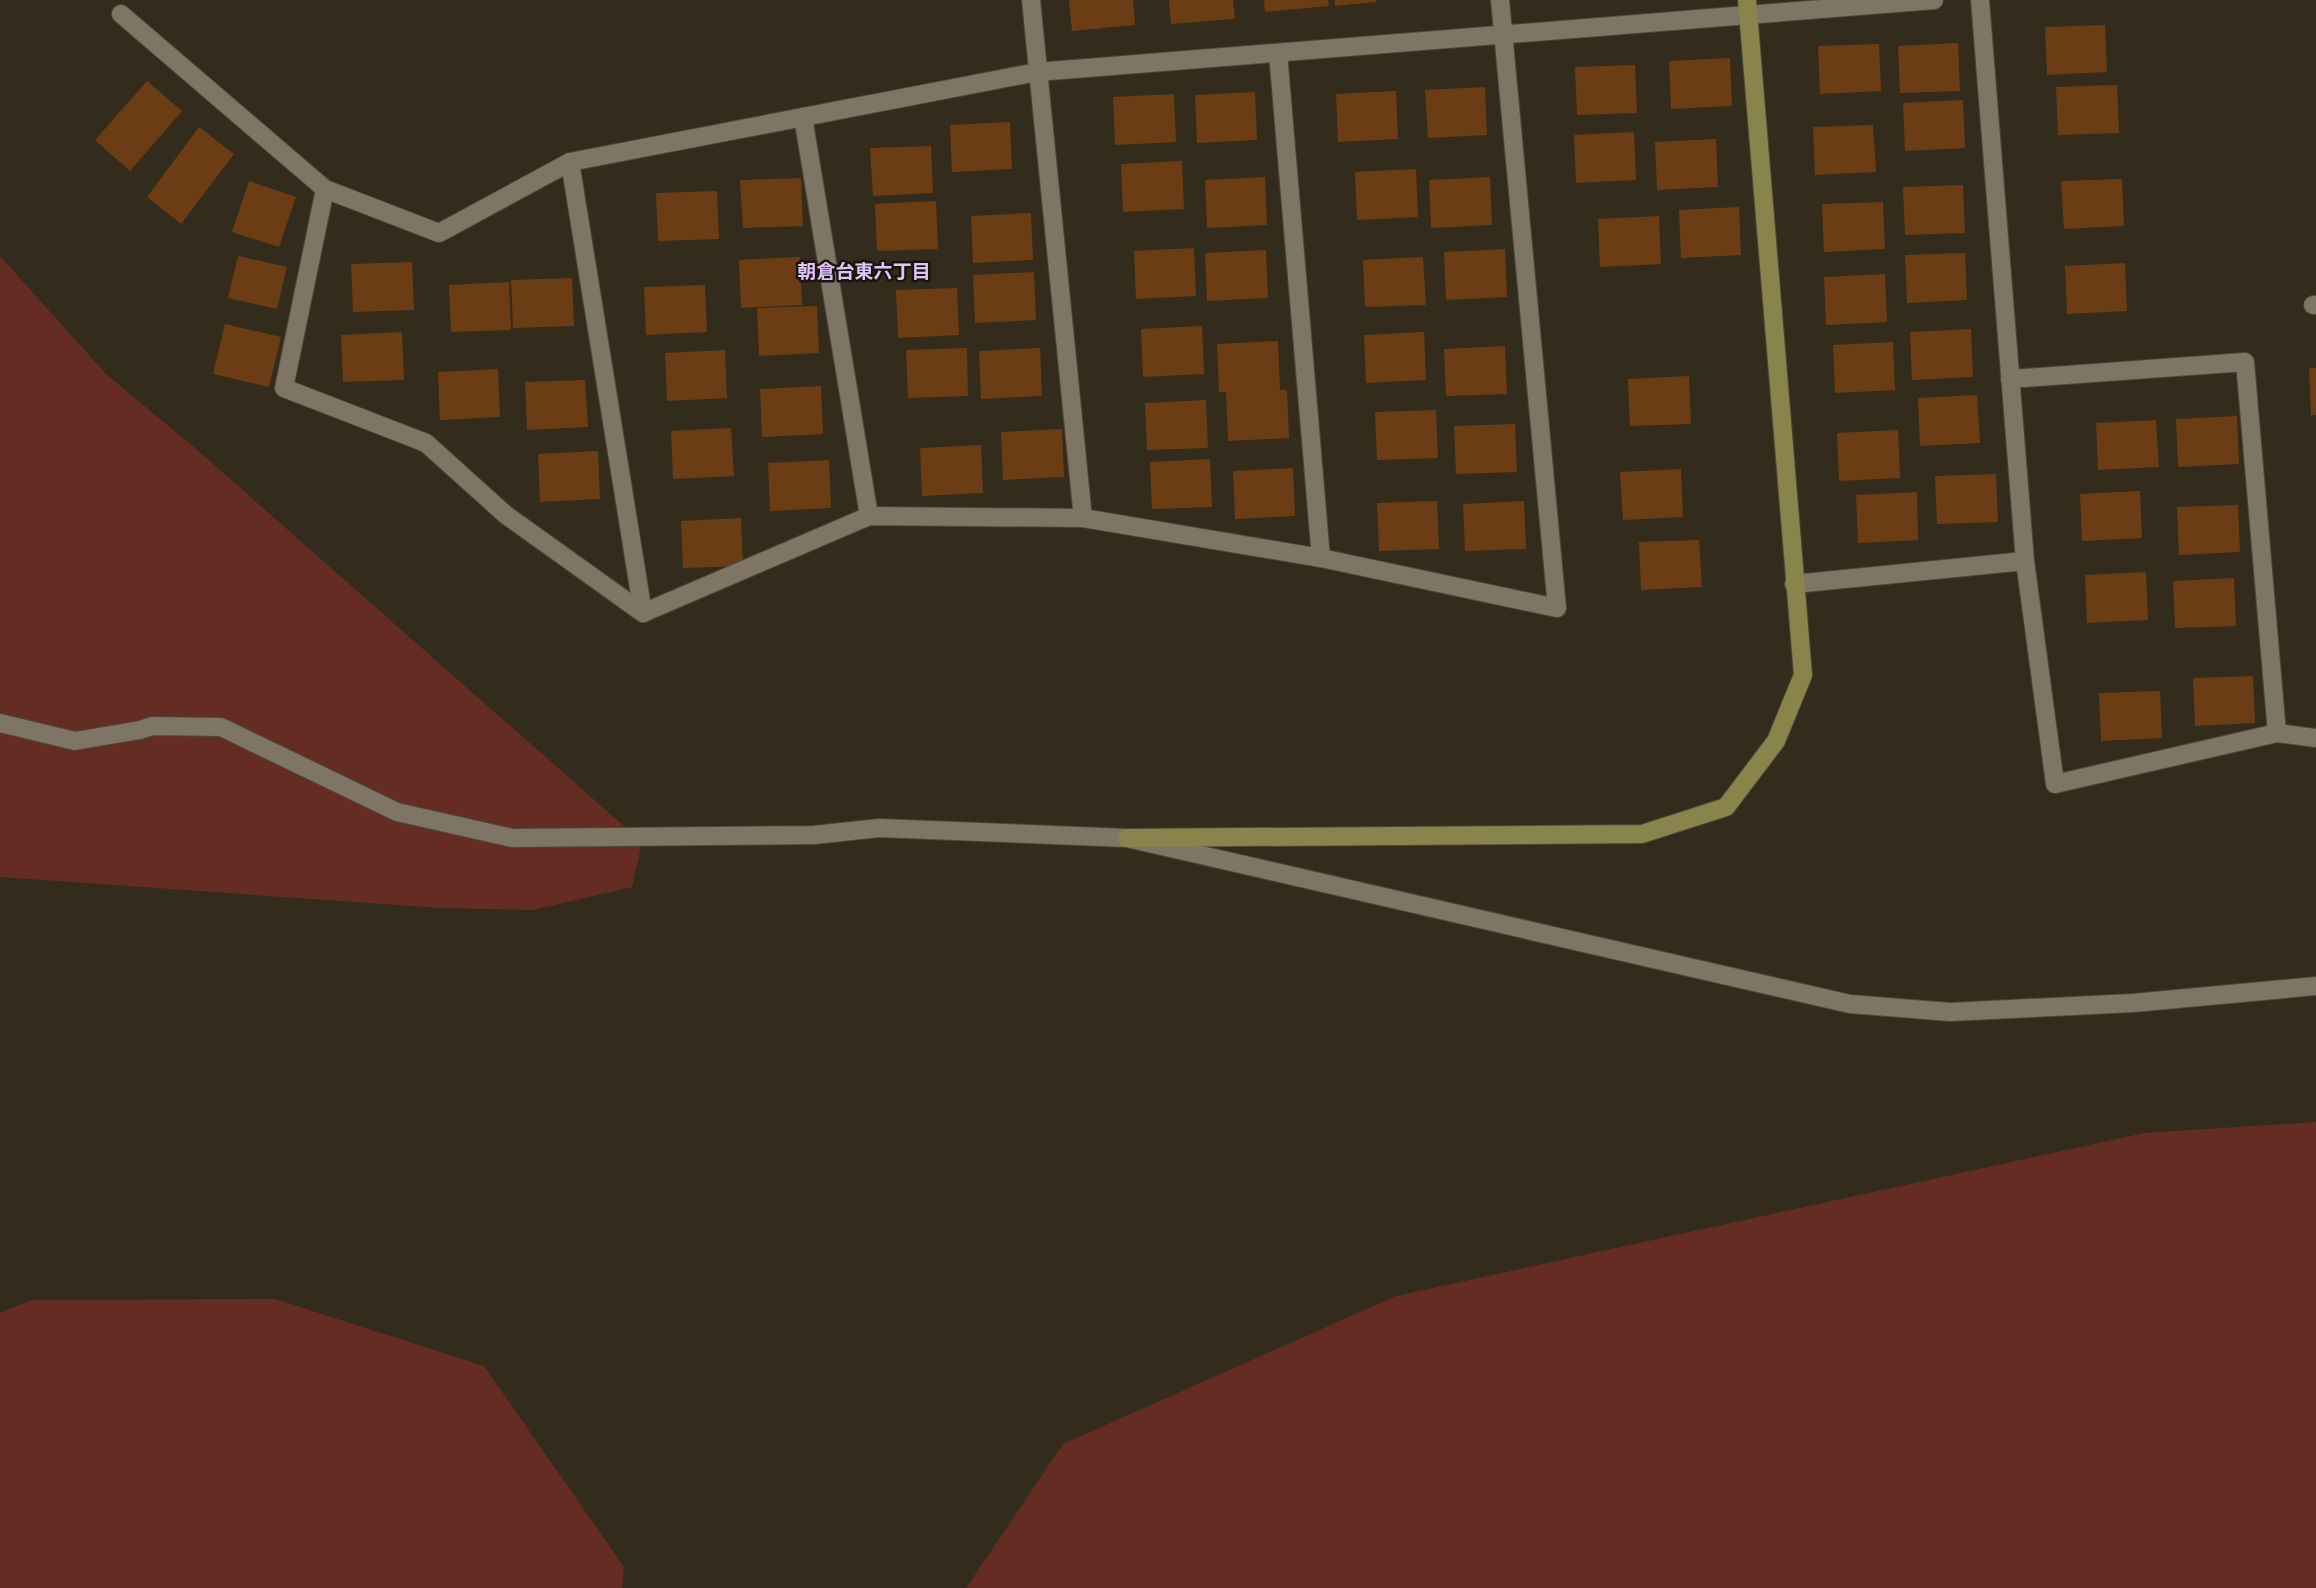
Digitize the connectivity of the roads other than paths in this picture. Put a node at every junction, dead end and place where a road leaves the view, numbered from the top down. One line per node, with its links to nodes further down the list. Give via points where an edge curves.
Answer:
1 (1031, 0): 9 (street)
2 (1500, 0): 7 (street)
3 (1934, 0): 5 (street)
4 (1980, 0): 13 (street)
5 (1748, 8): 7 (street); 18 (street)
6 (121, 14): 12 (street)
7 (1502, 36): 8 (street); 16 (street, via 1557,608)
8 (1278, 53): 9 (street); 16 (street)
9 (1037, 72): 10 (street); 15 (street)
10 (803, 117): 11 (street); 14 (street)
11 (570, 162): 12 (street, via 439,233); 19 (street)
12 (325, 189): 19 (street, via 284,388 426,443 506,515)
13 (2010, 379): 17 (street); 21 (street, via 2245,362)
14 (869, 516): 15 (street); 19 (street)
15 (1083, 518): 16 (street)
16 (1321, 558)
17 (2025, 561): 18 (street); 21 (street, via 2055,784)
18 (1794, 584): 23 (street, via 1803,675 1776,741 1726,807 1642,834)
19 (643, 613)
20 (0, 723): 23 (street, via 75,741 152,726 221,727 397,812 512,838 814,835 879,828)
21 (2277, 733): 22 (street)
22 (2316, 738)
23 (1127, 838): 24 (street, via 1850,1004 1950,1012 2133,1003)
24 (2316, 986)

